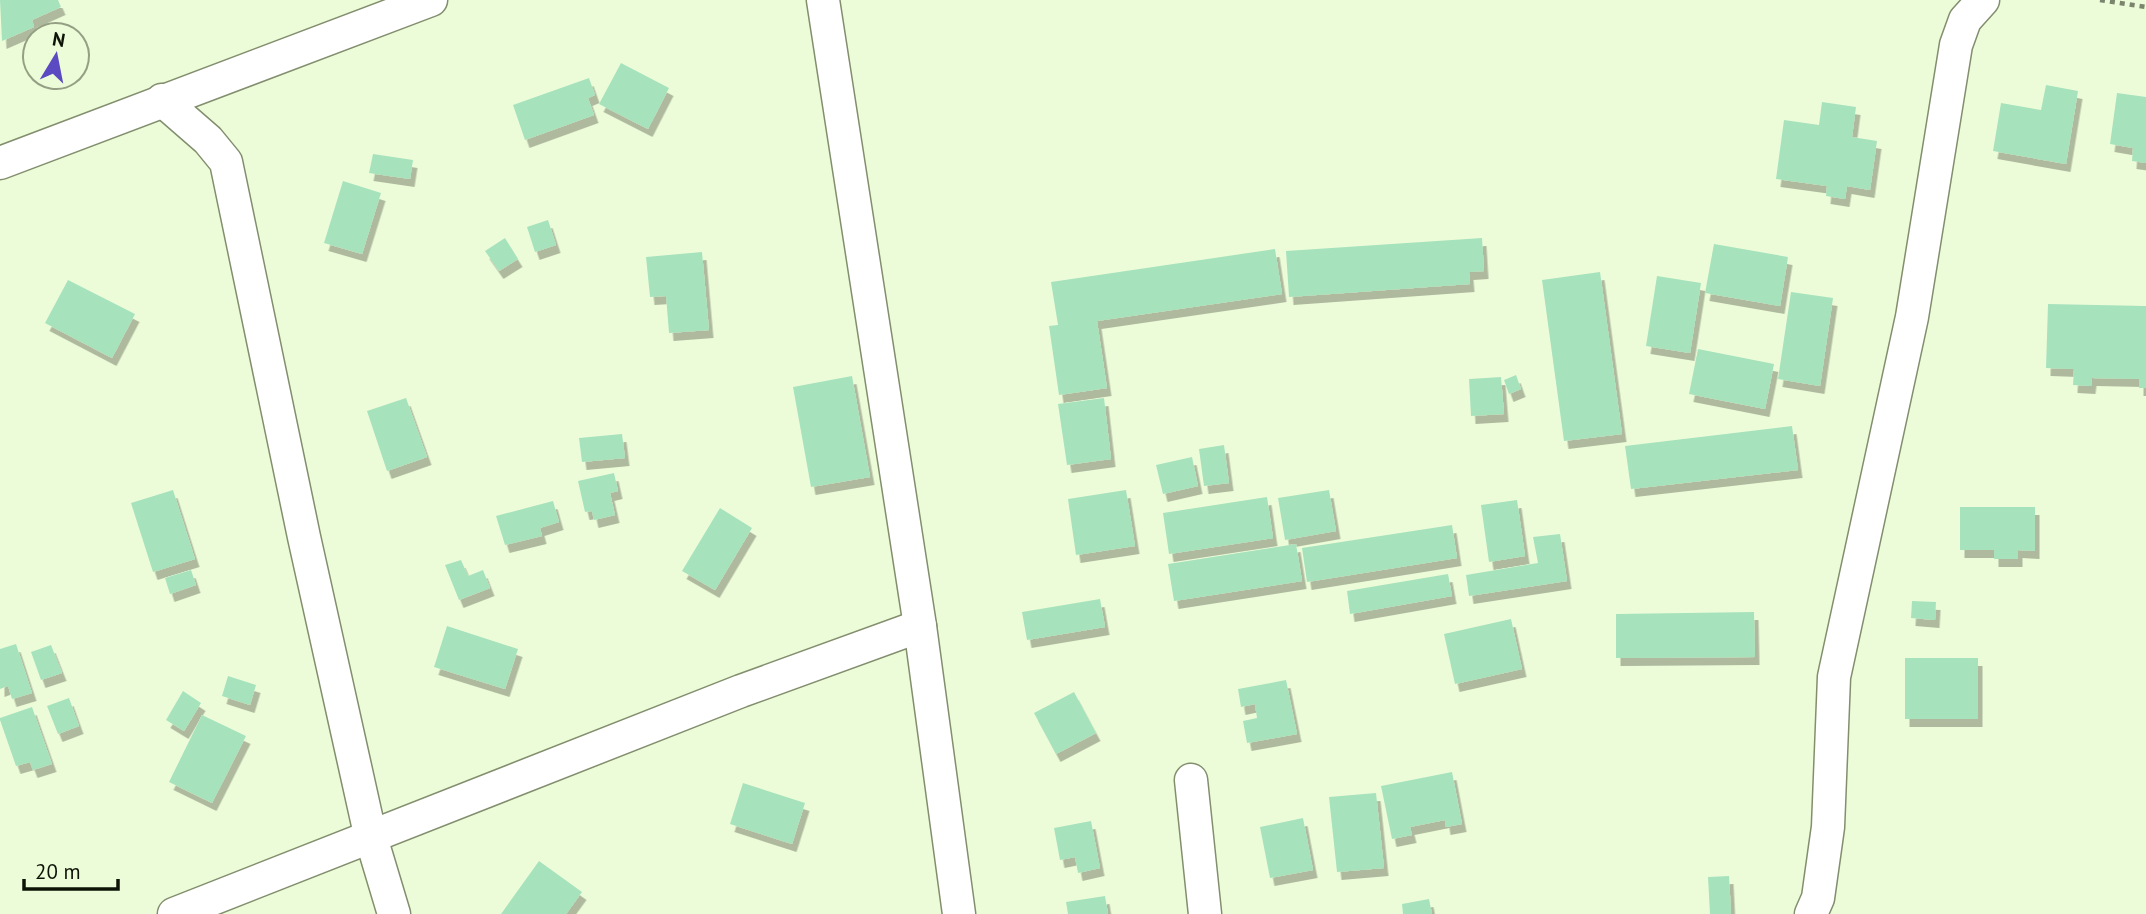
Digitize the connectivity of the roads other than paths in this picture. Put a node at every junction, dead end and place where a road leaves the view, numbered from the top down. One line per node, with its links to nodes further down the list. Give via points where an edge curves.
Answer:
1 (431, 0): 4 (street)
2 (823, 0): 6 (street)
3 (1983, 0): 13 (street, via 1965,20 1956,45 1912,317 1835,677 1828,827 1818,898)
4 (162, 100): 5 (street); 8 (street, via 226,162)
5 (0, 163)
6 (920, 626): 8 (street); 11 (street)
7 (1191, 780): 12 (street)
8 (370, 834): 9 (street); 10 (street)
9 (174, 914)
10 (394, 914)
11 (959, 914)
12 (1205, 914)
13 (1811, 914)

